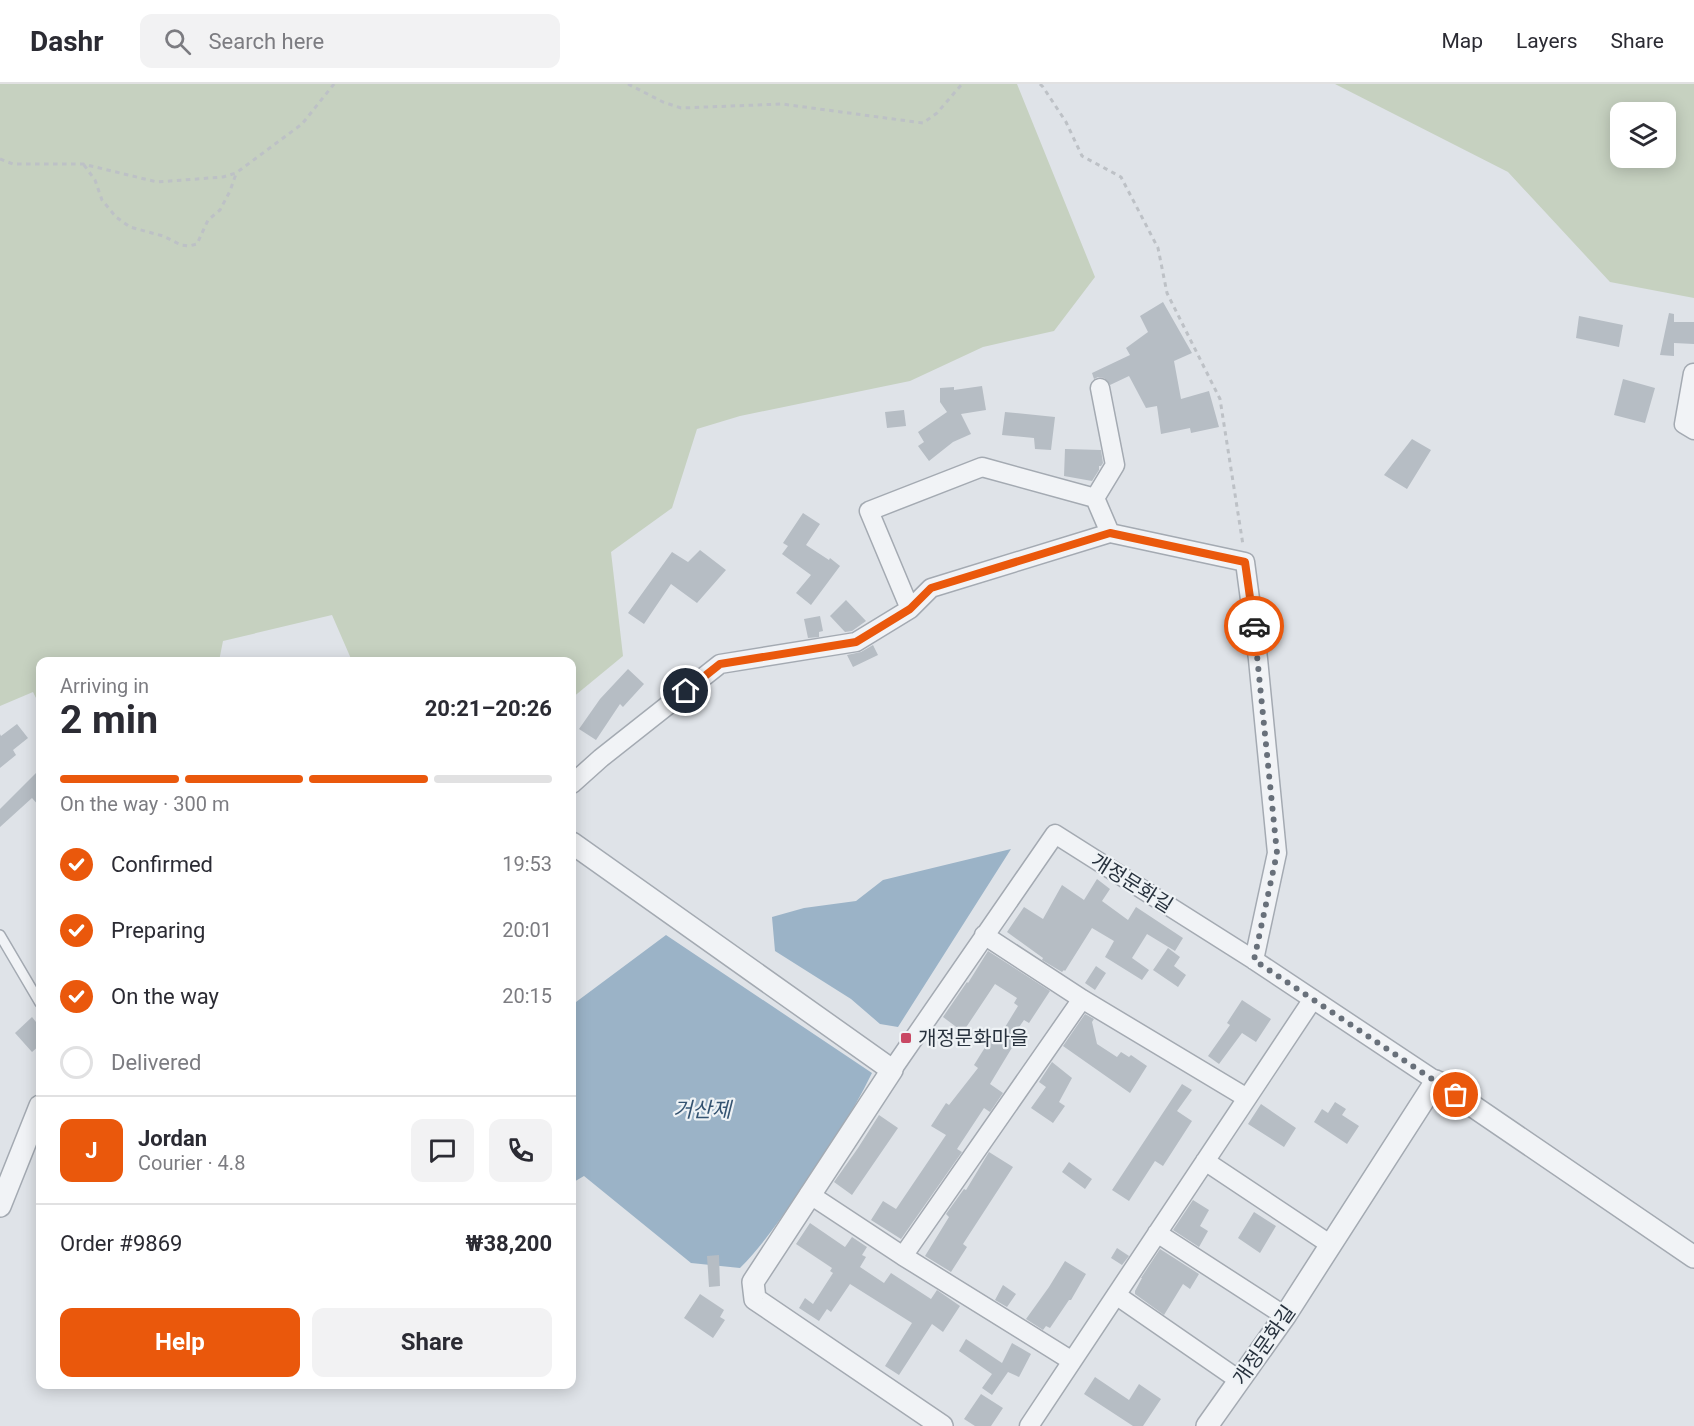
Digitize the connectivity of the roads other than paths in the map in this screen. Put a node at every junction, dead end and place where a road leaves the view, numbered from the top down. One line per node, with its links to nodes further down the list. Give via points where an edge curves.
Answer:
1 (1693, 373): 3 (street, via 1684,424)
2 (1100, 388): 4 (street, via 1115,465)
3 (1694, 430)
4 (1095, 498): 5 (street); 6 (street, via 982,467 869,511)
5 (1110, 533): 6 (street, via 931,588); 11 (street, via 1245,562 1277,853)
6 (910, 609): 7 (street, via 856,642 720,664)
7 (576, 780)
8 (576, 846): 15 (street)
9 (0, 935): 12 (lane)
10 (984, 935): 11 (street, 개정문화길, via 1055,834); 13 (street); 15 (street, 개정문화길)
11 (1254, 960): 14 (street, 개정문화길)
12 (36, 996)
13 (1082, 999): 17 (street); 24 (street)
14 (1313, 999): 16 (street, 개정문화길); 17 (street)
15 (892, 1070): 20 (street, 개정문화길)
16 (1437, 1081): 23 (street, 개정문화길); 25 (street, 개정문화길)
17 (1247, 1098): 19 (street)
18 (36, 1116): 21 (street)
19 (1205, 1161): 22 (street); 23 (street)
20 (810, 1194): 24 (street); 30 (street, 개정문화길, via 753,1282 755,1299)
21 (0, 1206)
22 (1157, 1233): 26 (street); 27 (street)
23 (1331, 1245): 27 (street, 개정문화길)
24 (903, 1256): 28 (street)
25 (1694, 1257)
26 (1116, 1295): 28 (street); 29 (street)
27 (1285, 1316): 29 (street, 개정문화길)
28 (1072, 1361): 31 (street)
29 (1239, 1380): 32 (street, 개정문화길)
30 (942, 1426)
31 (1029, 1426)
32 (1207, 1426)

